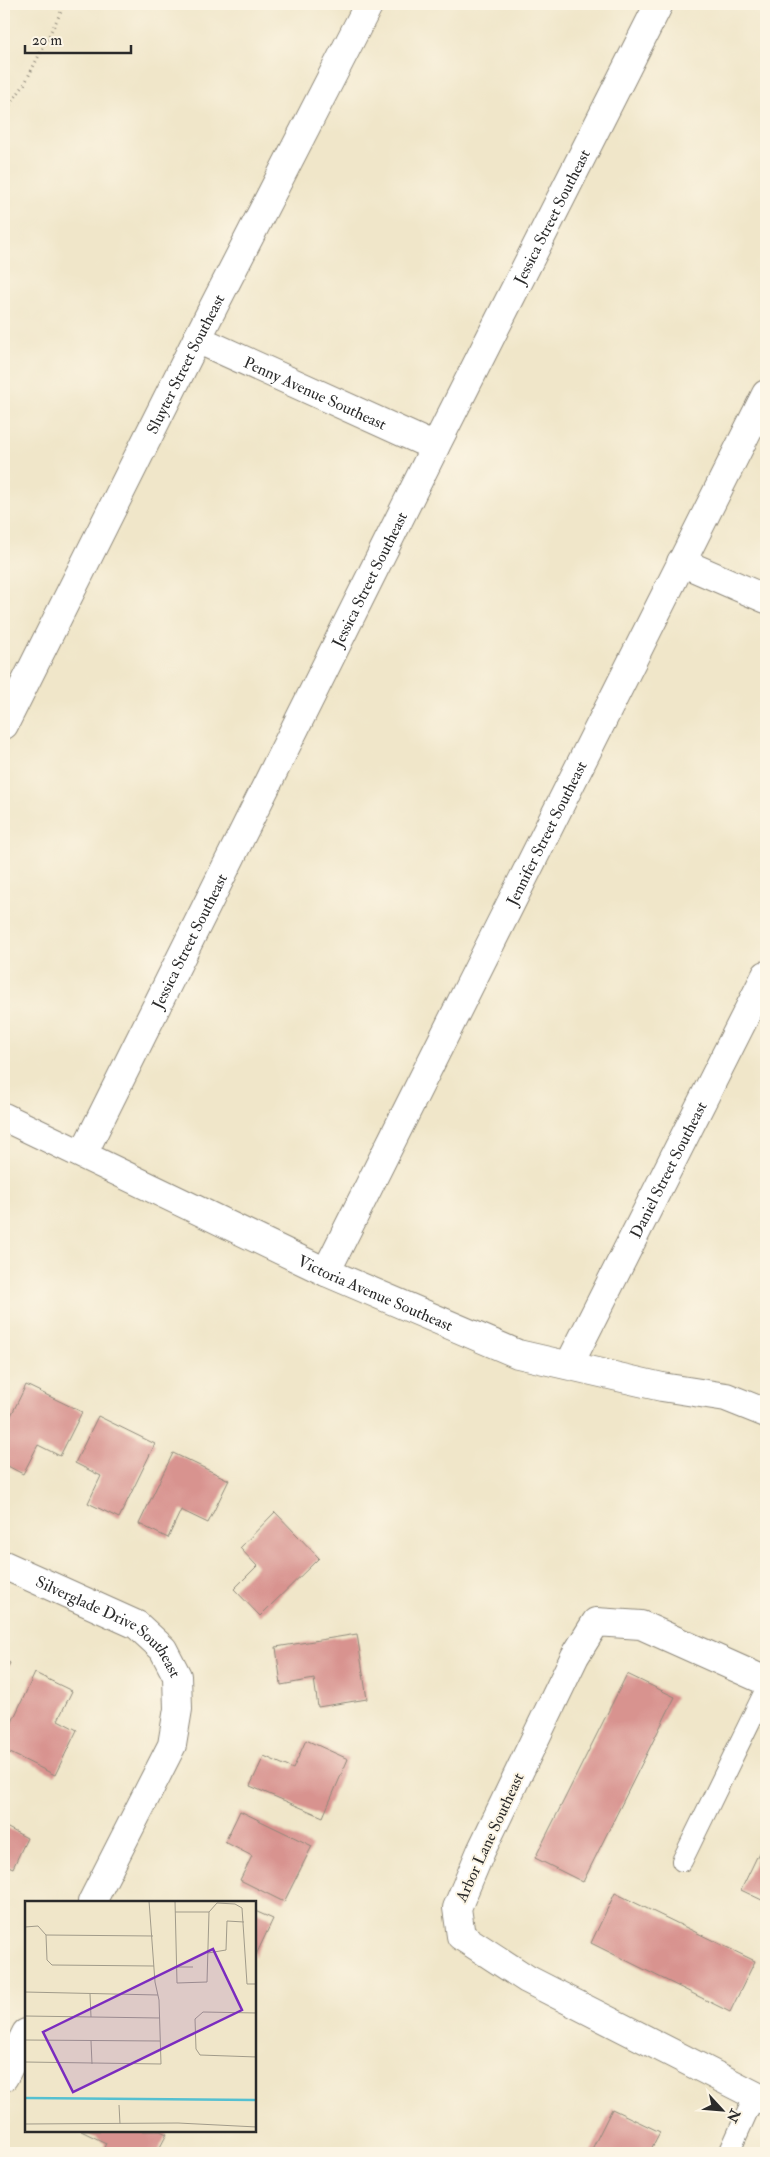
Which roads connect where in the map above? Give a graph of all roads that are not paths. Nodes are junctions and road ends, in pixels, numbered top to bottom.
1 (369, 4) edge
2 (660, 4) edge
3 (196, 339) junction
4 (766, 394) edge
5 (435, 447) junction
6 (681, 562) junction
7 (766, 599) edge
8 (4, 725) edge
9 (766, 976) edge
10 (4, 1117) edge
11 (82, 1154) junction
12 (326, 1272) junction
13 (569, 1365) junction
14 (766, 1413) edge
15 (4, 1565) edge
16 (766, 1681) edge
17 (766, 1689) edge
18 (682, 1861) dead end
19 (93, 1901) edge
20 (25, 2035) edge
21 (4, 2077) edge
22 (761, 2098) edge
23 (729, 2153) edge

1 - 3 street, Sluyter Street Southeast
2 - 5 street, Jessica Street Southeast
3 - 5 street, Penny Avenue Southeast
3 - 8 street, Sluyter Street Southeast
4 - 6 street, Jennifer Street Southeast
5 - 11 street, Jessica Street Southeast
6 - 7 street
6 - 12 street, Jennifer Street Southeast
9 - 13 street, Daniel Street Southeast
10 - 11 street, Victoria Avenue Southeast
11 - 12 street, Victoria Avenue Southeast
12 - 13 street, Victoria Avenue Southeast
13 - 14 street, Victoria Avenue Southeast
15 - 19 street, Silverglade Drive Southeast
16 - 22 street, Arbor Lane Southeast
17 - 18 lane
20 - 21 street
22 - 23 lane

